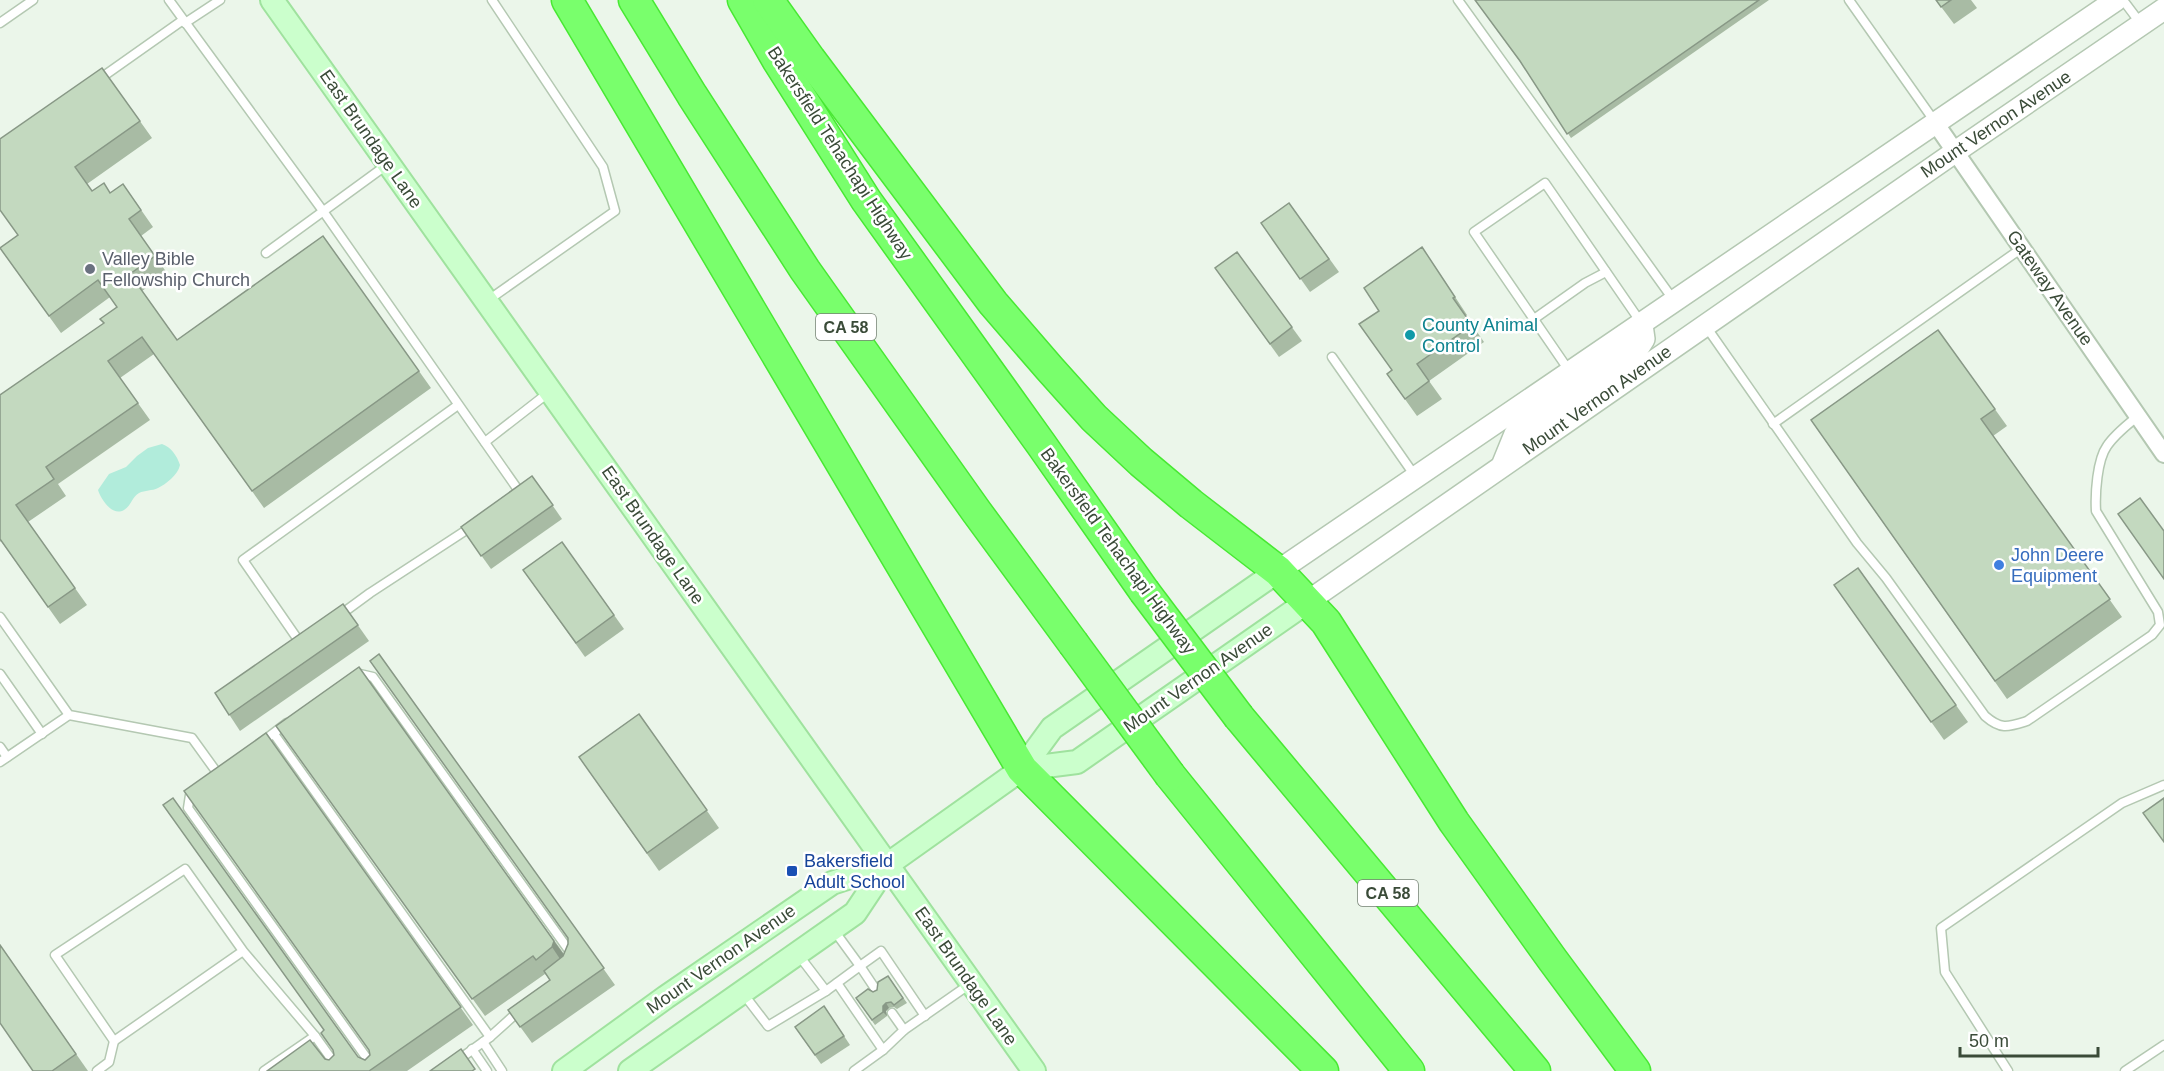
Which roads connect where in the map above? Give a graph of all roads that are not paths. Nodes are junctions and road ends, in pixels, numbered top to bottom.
1 (33, 0) edge
2 (169, 0) edge
3 (220, 0) edge
4 (272, 0) edge
5 (492, 0) edge
6 (567, 0) edge
7 (634, 0) edge
8 (743, 0) edge
9 (768, 0) edge
10 (1458, 0) edge
11 (1849, 0) edge
12 (2116, 0) edge
13 (2124, 0) edge
14 (2164, 9) edge
15 (184, 21) junction
16 (0, 23) edge
17 (2142, 25) junction
18 (87, 89) edge
19 (1935, 124) junction
20 (1955, 152) junction
21 (389, 164) junction
22 (323, 211) junction
23 (2022, 248) junction
24 (266, 253) dead end
25 (1606, 272) junction
26 (487, 302) junction
27 (1675, 302) junction
28 (1534, 319) junction
29 (1642, 325) junction
30 (1705, 325) junction
31 (1332, 357) dead end
32 (1570, 372) junction
33 (550, 391) junction
34 (458, 405) junction
35 (2138, 416) junction
36 (1773, 424) junction
37 (484, 442) junction
38 (2164, 454) edge
39 (1501, 467) junction
40 (1415, 476) junction
41 (512, 500) edge
42 (483, 519) edge
43 (1278, 571) junction
44 (1307, 602) junction
45 (0, 617) edge
46 (335, 618) edge
47 (309, 638) edge
48 (0, 674) edge
49 (351, 680) edge
50 (69, 715) junction
51 (298, 716) edge
52 (42, 734) junction
53 (274, 734) junction
54 (0, 747) edge
55 (255, 747) edge
56 (4, 760) edge
57 (227, 768) edge
58 (1022, 769) junction
59 (218, 774) junction
60 (208, 781) edge
61 (2164, 785) edge
62 (199, 788) edge
63 (888, 865) junction
64 (832, 928) junction
65 (243, 951) junction
66 (797, 953) junction
67 (572, 964) edge
68 (860, 966) junction
69 (837, 983) junction
70 (971, 983) junction
71 (876, 990) edge
72 (826, 991) junction
73 (742, 992) junction
74 (527, 1003) edge
75 (892, 1013) dead end
76 (925, 1016) junction
77 (904, 1030) junction
78 (315, 1036) junction
79 (486, 1040) junction
80 (114, 1041) junction
81 (2164, 1045) edge
82 (472, 1049) junction
83 (883, 1050) junction
84 (98, 1071) edge
85 (264, 1071) edge
86 (340, 1071) edge
87 (376, 1071) edge
88 (443, 1071) edge
89 (487, 1071) edge
90 (502, 1071) edge
91 (564, 1071) edge
92 (630, 1071) edge
93 (854, 1071) edge
94 (1034, 1071) edge
95 (1323, 1071) edge
96 (1409, 1071) edge
97 (1535, 1071) edge
98 (1635, 1071) edge
99 (2008, 1071) edge
100 (2125, 1071) edge

1 - 16 lane
2 - 15 lane
3 - 15 lane
4 - 21 main road, East Brundage Lane
5 - 26 lane
6 - 58 highway
7 - 96 highway, CA 58, bridge
8 - 97 highway, Bakersfield Tehachapi Highway / CA 58, bridge
9 - 43 highway
10 - 27 lane
11 - 19 lane
12 - 19 street, Mount Vernon Avenue
13 - 17 lane
14 - 17 street, Mount Vernon Avenue
15 - 18 lane
15 - 22 lane
17 - 20 street, Mount Vernon Avenue
19 - 20 street, Gateway Avenue
19 - 27 street, Mount Vernon Avenue
20 - 23 street, Gateway Avenue
20 - 30 street, Mount Vernon Avenue
21 - 22 lane
21 - 26 main road, East Brundage Lane
22 - 24 lane
22 - 34 lane
23 - 35 street, Gateway Avenue
23 - 36 lane
25 - 28 lane
25 - 28 lane
25 - 29 lane
26 - 33 main road, East Brundage Lane
27 - 29 street, Mount Vernon Avenue
28 - 32 lane
29 - 32 street, Mount Vernon Avenue
29 - 39 street
30 - 36 lane
30 - 39 street, Mount Vernon Avenue
31 - 40 lane
32 - 40 street, Mount Vernon Avenue
33 - 37 lane
33 - 63 main road, East Brundage Lane
34 - 37 lane
34 - 47 lane
35 - 36 lane
35 - 38 street, Gateway Avenue
37 - 41 lane
39 - 44 street, Mount Vernon Avenue
40 - 43 street, Mount Vernon Avenue
42 - 46 lane
43 - 44 highway
43 - 58 main road, Mount Vernon Avenue
44 - 58 main road, Mount Vernon Avenue
44 - 98 highway
45 - 50 lane
48 - 52 lane
49 - 67 lane
50 - 52 lane
50 - 59 lane
51 - 53 lane
52 - 56 lane
53 - 55 lane
53 - 79 lane
54 - 56 lane
57 - 59 lane
58 - 63 main road, Mount Vernon Avenue
58 - 95 highway
59 - 60 lane
61 - 99 lane
62 - 87 lane
63 - 64 main road, Mount Vernon Avenue
63 - 70 main road, East Brundage Lane
63 - 91 main road, Mount Vernon Avenue
64 - 66 main road, Mount Vernon Avenue
64 - 68 lane
65 - 78 lane
65 - 80 lane
65 - 80 lane
66 - 72 lane
66 - 73 main road, Mount Vernon Avenue
68 - 69 lane
68 - 71 lane
68 - 76 lane
69 - 72 lane
69 - 83 lane
70 - 76 lane
70 - 94 main road, East Brundage Lane
72 - 73 lane
73 - 92 main road, Mount Vernon Avenue
74 - 79 lane
75 - 77 lane
76 - 77 lane
77 - 83 lane
78 - 85 lane
78 - 86 lane
79 - 82 lane
79 - 90 lane
80 - 84 lane
81 - 100 lane
82 - 88 lane
82 - 89 lane
83 - 93 lane

